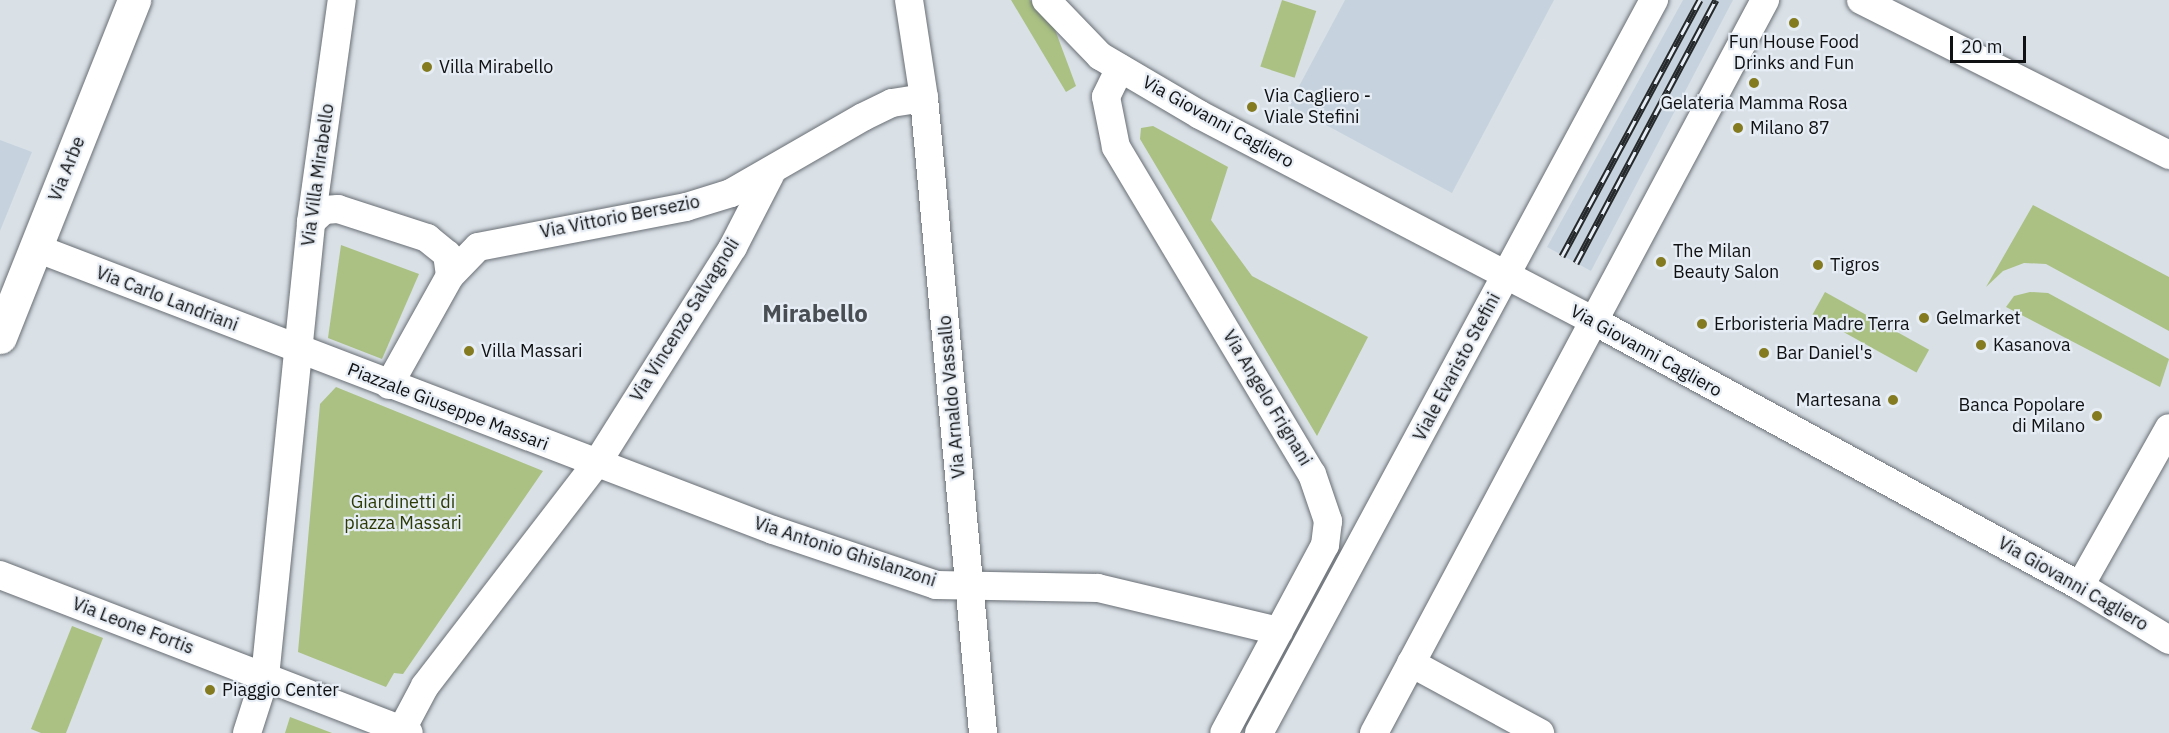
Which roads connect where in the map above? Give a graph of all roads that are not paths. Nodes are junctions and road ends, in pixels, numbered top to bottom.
1 (134, 0) edge
2 (342, 0) edge
3 (909, 0) edge
4 (927, 0) edge
5 (1046, 0) edge
6 (1070, 0) edge
7 (1654, 0) edge
8 (1765, 0) edge
9 (1861, 0) edge
10 (919, 62) junction
11 (1120, 68) junction
12 (924, 98) junction
13 (2169, 154) edge
14 (770, 175) junction
15 (311, 222) junction
16 (36, 248) junction
17 (450, 276) junction
18 (1506, 276) junction
19 (1594, 321) junction
20 (0, 337) edge
21 (298, 350) junction
22 (389, 385) junction
23 (2169, 428) edge
24 (597, 464) junction
25 (0, 575) edge
26 (970, 585) junction
27 (2080, 586) junction
28 (1279, 631) junction
29 (2169, 640) edge
30 (1411, 663) junction
31 (265, 677) junction
32 (403, 732) edge
33 (247, 733) edge
34 (983, 733) edge
35 (1224, 733) edge
36 (1259, 733) edge
37 (1374, 733) edge
38 (1540, 733) edge

1 - 16 street, Via Arbe
2 - 15 street, Via Villa Mirabello
3 - 10 street, Via Arnaldo Vassallo
4 - 10 street, Via Arnaldo Vassallo
5 - 11 street, Via Giovanni Cagliero
6 - 11 street, Via Giovanni Cagliero
7 - 18 street, Viale Evaristo Stefini
8 - 19 street
9 - 13 street
10 - 12 street, Via Arnaldo Vassallo
11 - 18 street, Via Giovanni Cagliero
11 - 28 street, Via Angelo Frignani
12 - 14 street, Via Vittorio Bersezio
12 - 26 street, Via Arnaldo Vassallo
14 - 17 street, Via Vittorio Bersezio
14 - 24 street, Via Vincenzo Salvagnoli
15 - 17 street
15 - 21 street, Via Villa Mirabello
16 - 20 street, Via Arbe
16 - 21 street, Via Carlo Landriani
17 - 22 street, Via Vittorio Bersezio
18 - 19 street, Via Giovanni Cagliero
18 - 36 street, Viale Evaristo Stefini
19 - 27 street, Via Giovanni Cagliero
19 - 30 street
21 - 22 street, Piazzale Giuseppe Massari
21 - 31 street
22 - 24 street, Piazzale Giuseppe Massari
23 - 27 street
24 - 26 street, Via Antonio Ghislanzoni
24 - 32 street
25 - 31 street, Via Leone Fortis
26 - 28 street, Via Antonio Ghislanzoni
26 - 34 street, Via Arnaldo Vassallo
27 - 29 street, Via Giovanni Cagliero
28 - 35 street, Via Angelo Frignani
30 - 37 street
30 - 38 street
31 - 32 street
31 - 33 street

